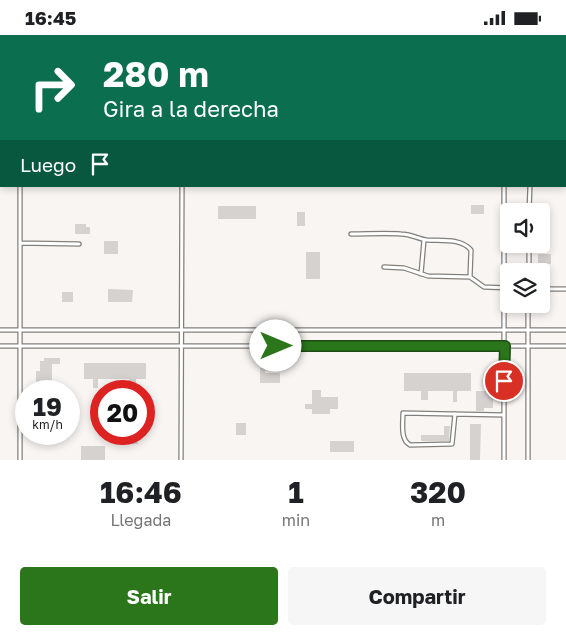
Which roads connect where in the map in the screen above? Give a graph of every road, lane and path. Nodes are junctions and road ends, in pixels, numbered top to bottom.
1 (20, 187) edge
2 (182, 187) edge
3 (504, 187) edge
4 (530, 187) edge
5 (529, 203) edge
6 (351, 234) dead end
7 (424, 240) junction
8 (20, 243) junction
9 (79, 244) dead end
10 (506, 263) edge
11 (384, 267) dead end
12 (421, 274) junction
13 (470, 277) junction
14 (500, 288) edge
15 (550, 289) edge
16 (566, 289) edge
17 (506, 313) edge
18 (528, 313) edge
19 (505, 330) junction
20 (528, 330) junction
21 (566, 330) edge
22 (0, 331) edge
23 (19, 331) junction
24 (181, 331) junction
25 (0, 346) edge
26 (19, 346) junction
27 (181, 346) junction
28 (505, 346) junction
29 (528, 346) junction
30 (566, 346) edge
31 (455, 414) junction
32 (504, 415) junction
33 (20, 460) edge
34 (181, 460) edge
35 (504, 460) edge
36 (528, 460) edge

1 - 8 lane
2 - 24 lane
3 - 10 lane
4 - 5 lane
6 - 7 lane
7 - 12 lane
7 - 13 lane
8 - 9 lane
8 - 23 lane
11 - 12 lane
12 - 13 lane
13 - 14 lane
15 - 16 lane
17 - 19 lane
18 - 20 lane
19 - 20 lane
19 - 24 lane
19 - 28 lane
20 - 21 lane
20 - 29 lane
22 - 23 lane
23 - 24 lane
23 - 26 lane
24 - 27 lane
25 - 26 lane
26 - 27 lane
26 - 33 lane
27 - 28 lane
27 - 34 lane
28 - 29 lane
28 - 32 lane
29 - 30 lane
29 - 36 lane
31 - 31 lane
31 - 32 lane
32 - 35 lane

